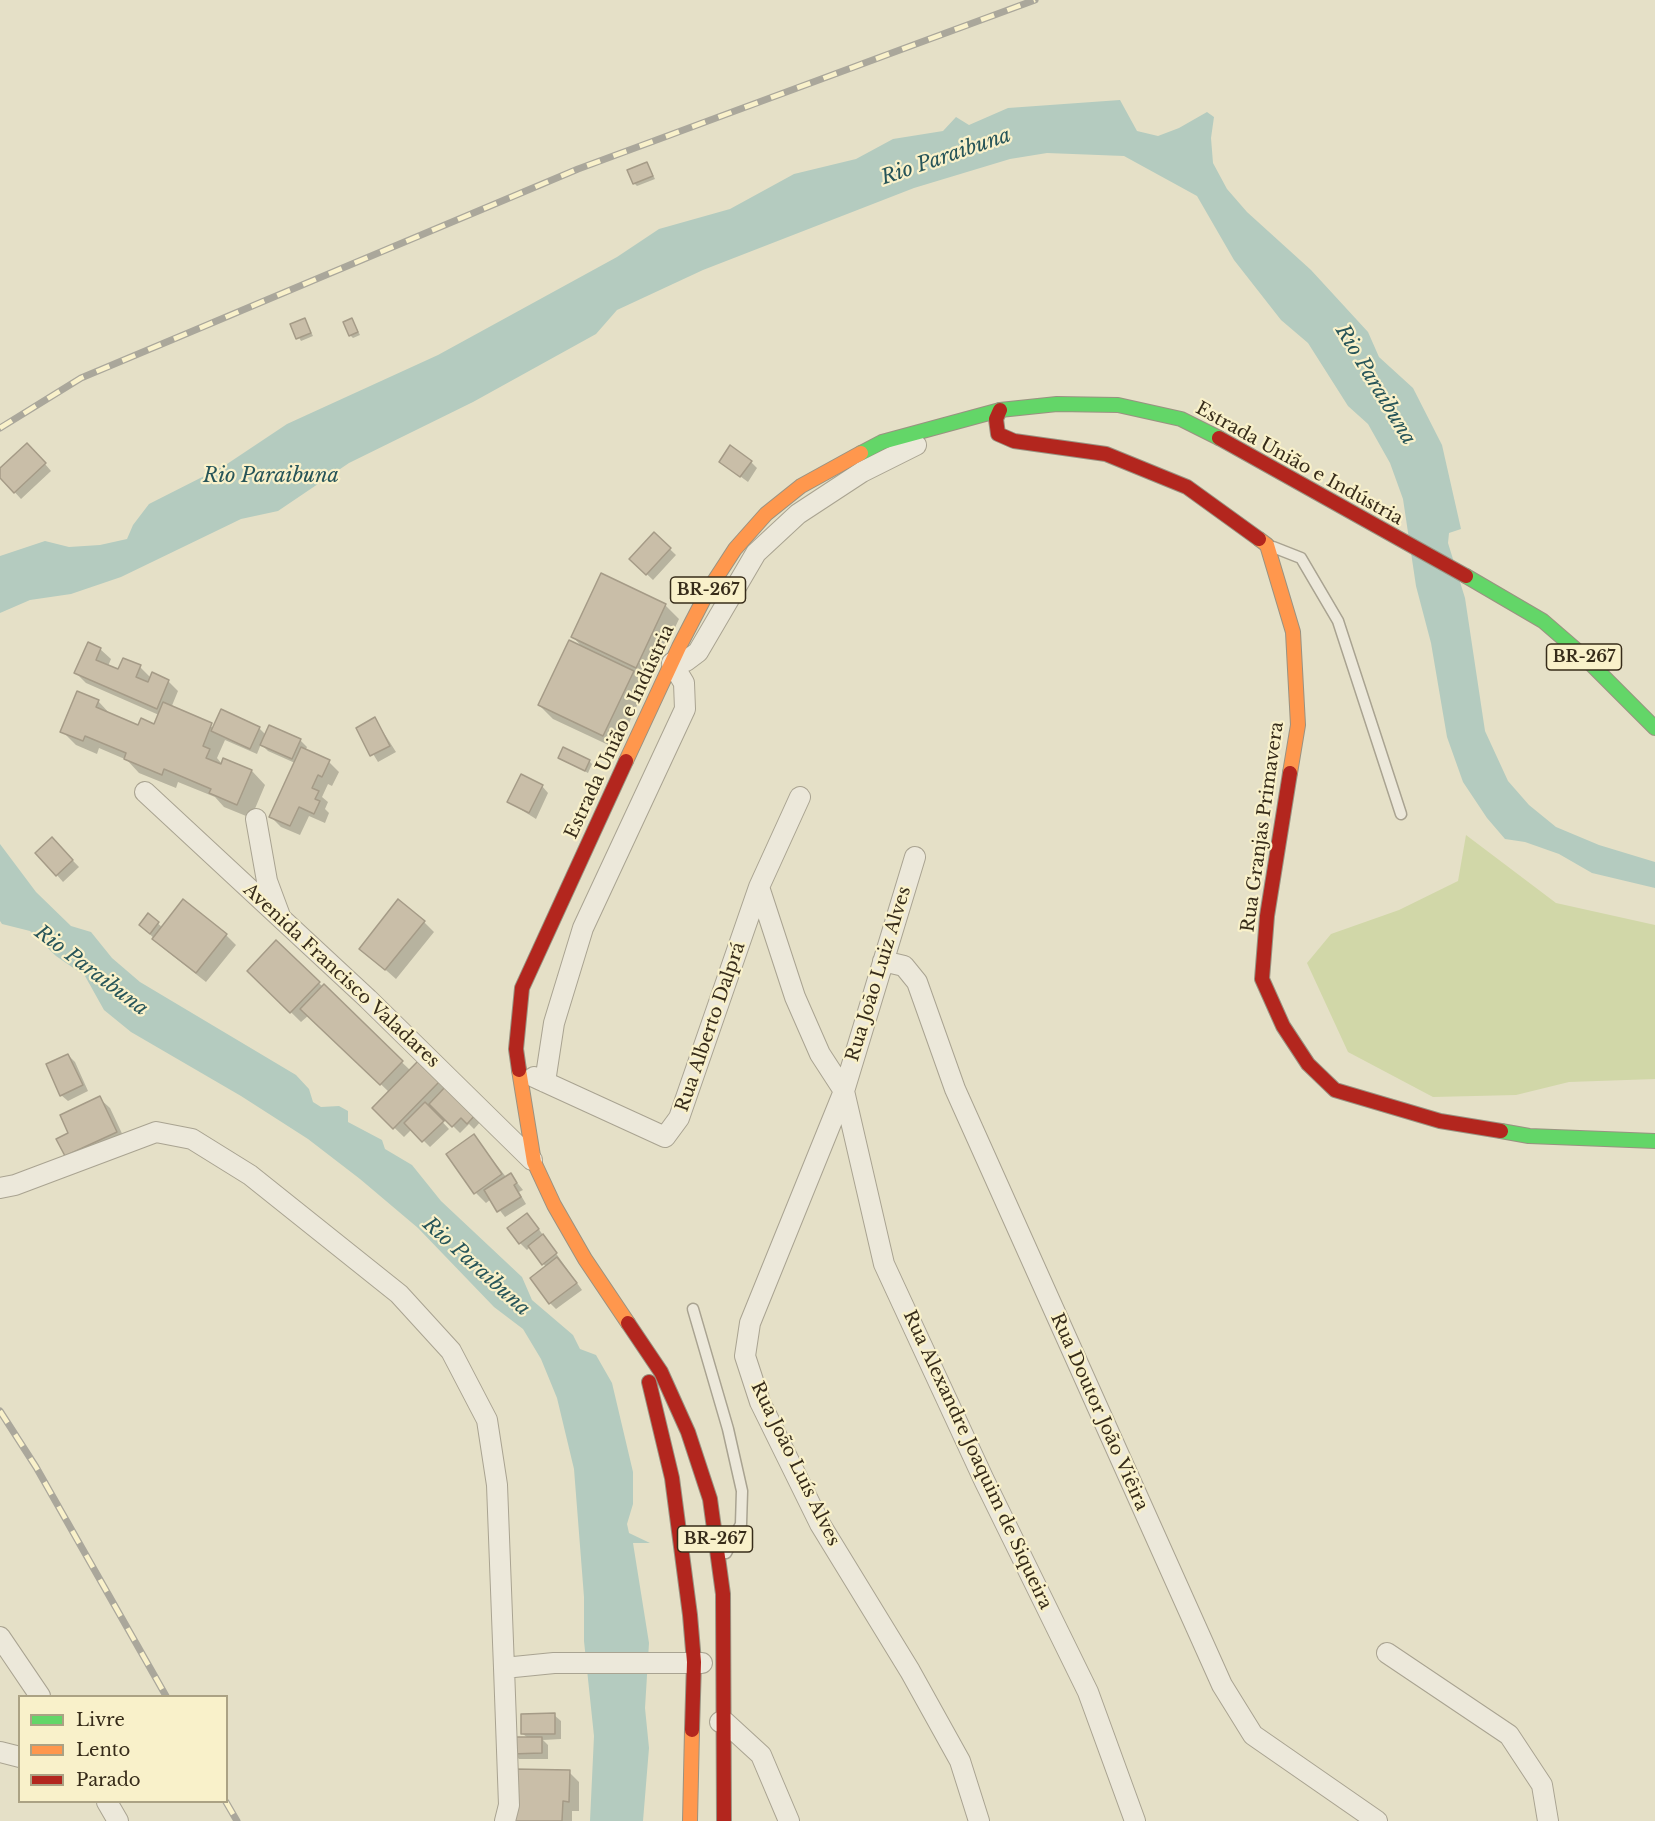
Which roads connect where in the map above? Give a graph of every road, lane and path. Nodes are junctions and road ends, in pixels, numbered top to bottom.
1 (1000, 410) junction
2 (980, 414) junction
3 (1267, 545) junction
4 (717, 576) junction
5 (736, 587) junction
6 (672, 663) junction
7 (1655, 728) edge
8 (145, 792) dead end
9 (800, 797) dead end
10 (1401, 814) dead end
11 (256, 819) dead end
12 (915, 857) dead end
13 (759, 887) junction
14 (281, 919) junction
15 (883, 961) junction
16 (518, 1069) junction
17 (545, 1082) junction
18 (844, 1091) junction
19 (1655, 1141) edge
20 (534, 1162) junction
21 (0, 1188) edge
22 (602, 1283) junction
23 (693, 1309) dead end
24 (719, 1566) junction
25 (0, 1637) edge
26 (1387, 1653) dead end
27 (694, 1662) junction
28 (724, 1664) junction
29 (504, 1668) junction
30 (38, 1695) edge
31 (691, 1722) junction
32 (725, 1722) junction
33 (0, 1752) edge
34 (18, 1756) edge
35 (108, 1803) edge
36 (118, 1821) edge
37 (505, 1821) edge
38 (690, 1821) edge
39 (724, 1821) edge
40 (789, 1821) edge
41 (979, 1821) edge
42 (1135, 1821) edge
43 (1377, 1821) edge
44 (1548, 1821) edge

1 - 2 main road, Estrada União e Indústria / BR-267
1 - 3 main road
1 - 7 main road, Estrada União e Indústria / BR-267
2 - 4 main road, Estrada União e Indústria / BR-267
2 - 5 street
3 - 10 lane
3 - 19 main road, Rua Granjas Primavera
4 - 5 street
4 - 6 main road, Estrada União e Indústria / BR-267
5 - 6 street
6 - 16 main road, Estrada União e Indústria / BR-267
6 - 17 street
8 - 14 street, Avenida Francisco Valadares
9 - 13 street, Rua Alberto Dalprá
11 - 14 street
12 - 15 street, Rua Joāo Luiz Alves
13 - 17 street, Rua Alberto Dalprá
13 - 18 street
14 - 20 street, Avenida Francisco Valadares
15 - 18 street, Rua Joāo Luiz Alves
15 - 43 street, Rua Doutor João Viêira
16 - 17 street, Rua Alberto Dalprá
16 - 20 main road, Estrada União e Indústria / BR-267
18 - 41 street, Rua João Luís Alves
18 - 42 street, Rua Alexandre Joaquim de Siqueira
20 - 22 main road, Estrada União e Indústria / BR-267
21 - 29 street
22 - 24 main road, BR-267
22 - 27 main road, BR-267
23 - 24 lane
24 - 28 main road, BR-267
25 - 30 street
26 - 44 street
27 - 28 street
27 - 29 street
27 - 31 main road, BR-267
28 - 32 main road, BR-267
29 - 37 street
31 - 32 street
31 - 38 main road, BR-267
32 - 39 main road, BR-267
32 - 40 street
33 - 34 street
35 - 36 street

